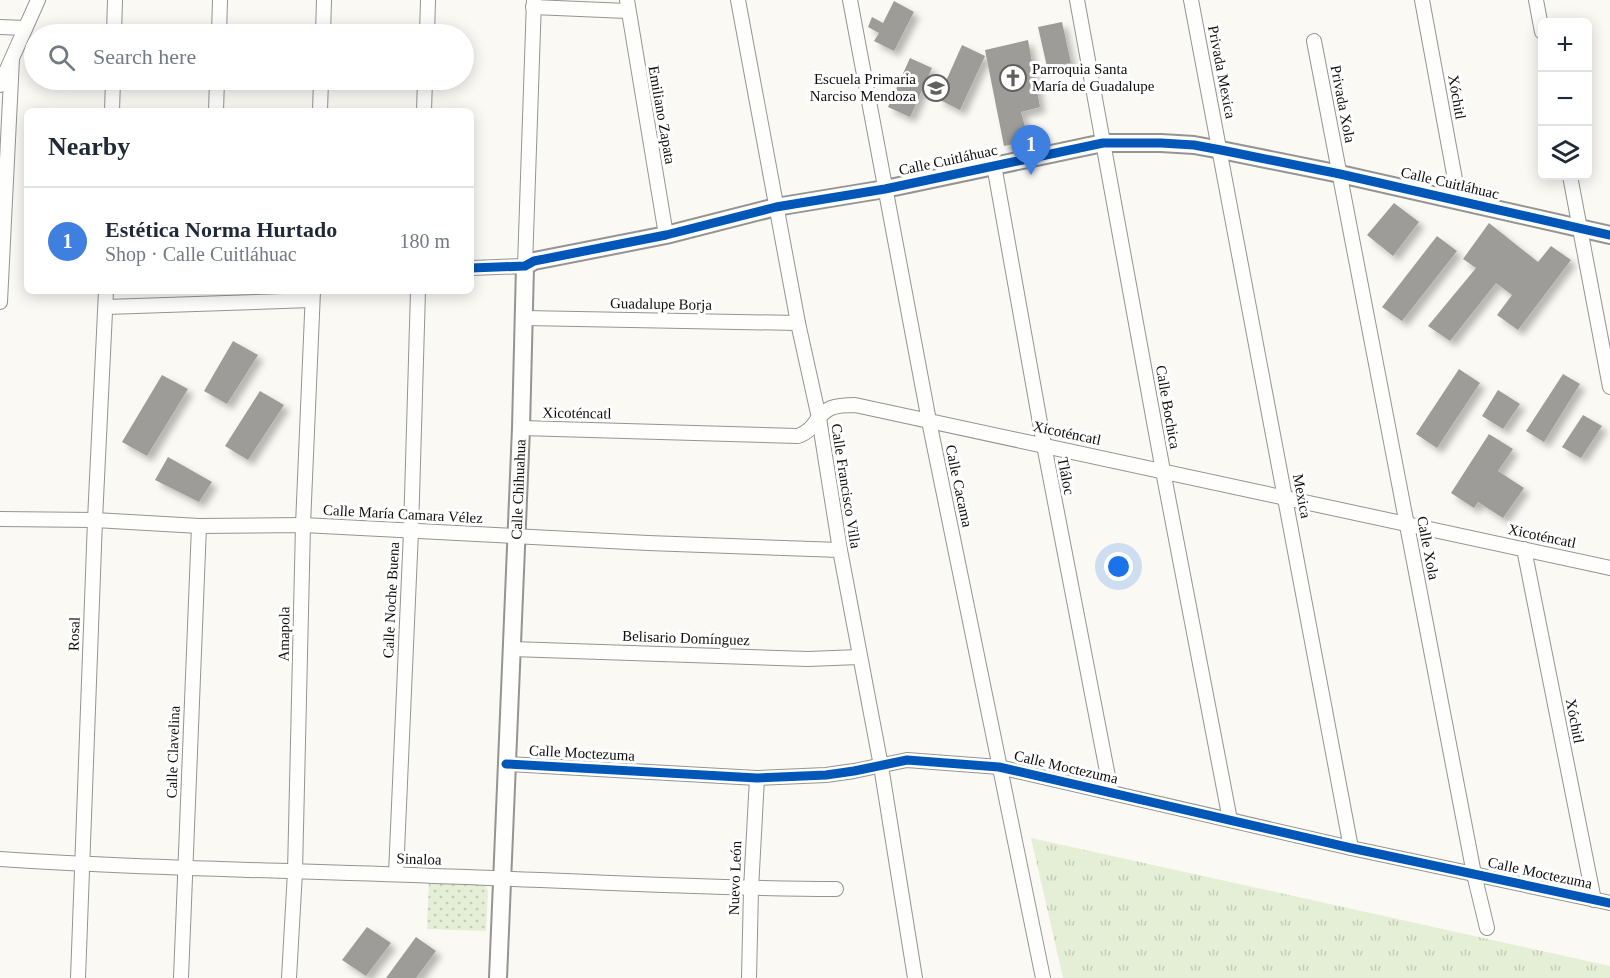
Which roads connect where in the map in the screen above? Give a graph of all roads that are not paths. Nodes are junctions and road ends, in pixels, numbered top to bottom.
1 (38, 0) edge
2 (115, 0) edge
3 (220, 0) edge
4 (324, 0) edge
5 (428, 0) edge
6 (738, 0) edge
7 (849, 0) edge
8 (1077, 0) edge
9 (1191, 0) edge
10 (1422, 0) edge
11 (1536, 0) edge
12 (533, 3) edge
13 (627, 6) edge
14 (1539, 18) edge
15 (27, 24) edge
16 (114, 24) edge
17 (219, 24) edge
18 (323, 24) edge
19 (427, 24) edge
20 (0, 27) edge
21 (24, 28) edge
22 (24, 30) edge
23 (1314, 41) dead end
24 (12, 59) junction
25 (0, 85) edge
26 (113, 90) edge
27 (217, 90) edge
28 (321, 90) edge
29 (425, 90) edge
30 (112, 108) edge
31 (216, 108) edge
32 (320, 108) edge
33 (424, 108) edge
34 (1103, 143) junction
35 (1221, 150) junction
36 (994, 165) junction
37 (1340, 174) junction
38 (1571, 180) edge
39 (885, 189) junction
40 (1459, 201) junction
41 (776, 207) junction
42 (1580, 228) junction
43 (666, 235) junction
44 (1610, 235) edge
45 (525, 266) junction
46 (474, 268) edge
47 (106, 294) edge
48 (418, 294) edge
49 (313, 295) edge
50 (0, 302) edge
51 (106, 307) junction
52 (524, 318) junction
53 (798, 323) junction
54 (1610, 387) edge
55 (819, 418) junction
56 (929, 421) junction
57 (521, 428) junction
58 (1044, 445) junction
59 (1163, 471) junction
60 (1285, 497) junction
61 (0, 519) edge
62 (94, 520) junction
63 (1407, 524) junction
64 (303, 525) junction
65 (199, 526) junction
66 (411, 531) junction
67 (515, 535) junction
68 (1524, 549) junction
69 (840, 550) junction
70 (1610, 568) edge
71 (512, 648) junction
72 (860, 657) junction
73 (507, 764) junction
74 (881, 766) junction
75 (999, 767) junction
76 (757, 778) junction
77 (1111, 792) junction
78 (1230, 820) junction
79 (1351, 848) junction
80 (0, 859) edge
81 (82, 865) junction
82 (185, 868) junction
83 (295, 872) junction
84 (396, 874) junction
85 (1474, 874) junction
86 (502, 878) junction
87 (751, 889) junction
88 (836, 890) dead end
89 (1594, 900) junction
90 (1610, 903) edge
91 (1487, 928) dead end
92 (78, 978) edge
93 (181, 978) edge
94 (289, 978) edge
95 (498, 978) edge
96 (749, 978) edge
97 (915, 978) edge
98 (1043, 978) edge

1 - 15 street
2 - 16 street
3 - 17 street
4 - 18 street
5 - 19 street
6 - 41 street, Calle Francisco Villa
7 - 39 street, Calle Cacama
8 - 34 street, Calle Bochica
9 - 35 street, Privada Mexica
10 - 40 street, Xóchitl
11 - 14 street
12 - 13 street
12 - 45 street, Calle Chihuahua
13 - 43 street, Emiliano Zapata
20 - 21 street
22 - 24 street
23 - 37 street, Privada Xola
24 - 25 street
24 - 50 street
26 - 30 street
27 - 31 street
28 - 32 street
29 - 33 street
34 - 35 street, Calle Cuitláhuac
34 - 36 street, Calle Cuitláhuac
34 - 59 street, Calle Bochica
35 - 37 street, Calle Cuitláhuac
35 - 60 street, Mexica
36 - 39 street, Calle Cuitláhuac
36 - 58 street, Tláloc
37 - 40 street, Calle Cuitláhuac
37 - 63 street, Calle Xola
38 - 42 street
39 - 41 street, Calle Cuitláhuac
39 - 56 street, Calle Cacama
40 - 42 street, Calle Cuitláhuac
41 - 43 street, Calle Cuitláhuac
41 - 53 street, Calle Francisco Villa
42 - 44 street, Calle Cuitláhuac
42 - 54 street
43 - 45 street, Calle Cuitláhuac
45 - 46 street, Calle Cuitláhuac
45 - 52 street, Calle Chihuahua
47 - 51 street, Rosal
48 - 66 street, Calle Noche Buena
49 - 51 street
49 - 64 street, Amapola
51 - 62 street, Rosal
52 - 53 street, Guadalupe Borja
52 - 57 street, Calle Chihuahua
53 - 55 street, Calle Francisco Villa
55 - 56 street, Xicoténcatl
55 - 57 street, Xicoténcatl
55 - 69 street, Calle Francisco Villa
56 - 58 street, Xicoténcatl
56 - 75 street, Calle Cacama
57 - 67 street, Calle Chihuahua
58 - 59 street, Xicoténcatl
58 - 77 street, Tláloc
59 - 60 street, Xicoténcatl
59 - 78 street, Calle Bochica
60 - 63 street, Xicoténcatl
60 - 79 street, Mexica
61 - 62 street, Calle María Camara Vélez
62 - 65 street, Calle María Camara Vélez
62 - 81 street, Rosal
63 - 68 street, Xicoténcatl
63 - 85 street, Calle Xola
64 - 65 street, Calle María Camara Vélez
64 - 66 street, Calle María Camara Vélez
64 - 83 street, Amapola
65 - 82 street, Calle Clavelina
66 - 67 street, Calle María Camara Vélez
66 - 84 street, Calle Noche Buena
67 - 69 street, Calle María Camara Vélez
67 - 71 street, Calle Chihuahua
68 - 70 street, Xicoténcatl
68 - 89 street, Xóchitl
69 - 72 street, Calle Francisco Villa
71 - 72 street, Belisario Domínguez
71 - 73 street, Calle Chihuahua
72 - 74 street, Calle Francisco Villa
73 - 76 street, Calle Moctezuma
73 - 86 street, Calle Chihuahua
74 - 75 street, Calle Moctezuma
74 - 76 street, Calle Moctezuma
74 - 97 street, Calle Francisco Villa
75 - 77 street, Calle Moctezuma
75 - 98 street, Calle Cacama
76 - 87 street, Nuevo León
77 - 78 street, Calle Moctezuma
78 - 79 street, Calle Moctezuma
79 - 85 street, Calle Moctezuma
80 - 81 street, Sinaloa
81 - 82 street, Sinaloa
81 - 92 street, Rosal
82 - 83 street, Sinaloa
82 - 93 street, Calle Clavelina
83 - 84 street, Sinaloa
83 - 94 street, Amapola
84 - 86 street, Sinaloa
85 - 89 street, Calle Moctezuma
85 - 91 street, Calle Xola
86 - 87 street, Sinaloa
86 - 95 street, Calle Chihuahua
87 - 88 street, Sinaloa
87 - 96 street, Nuevo León
89 - 90 street, Calle Moctezuma

